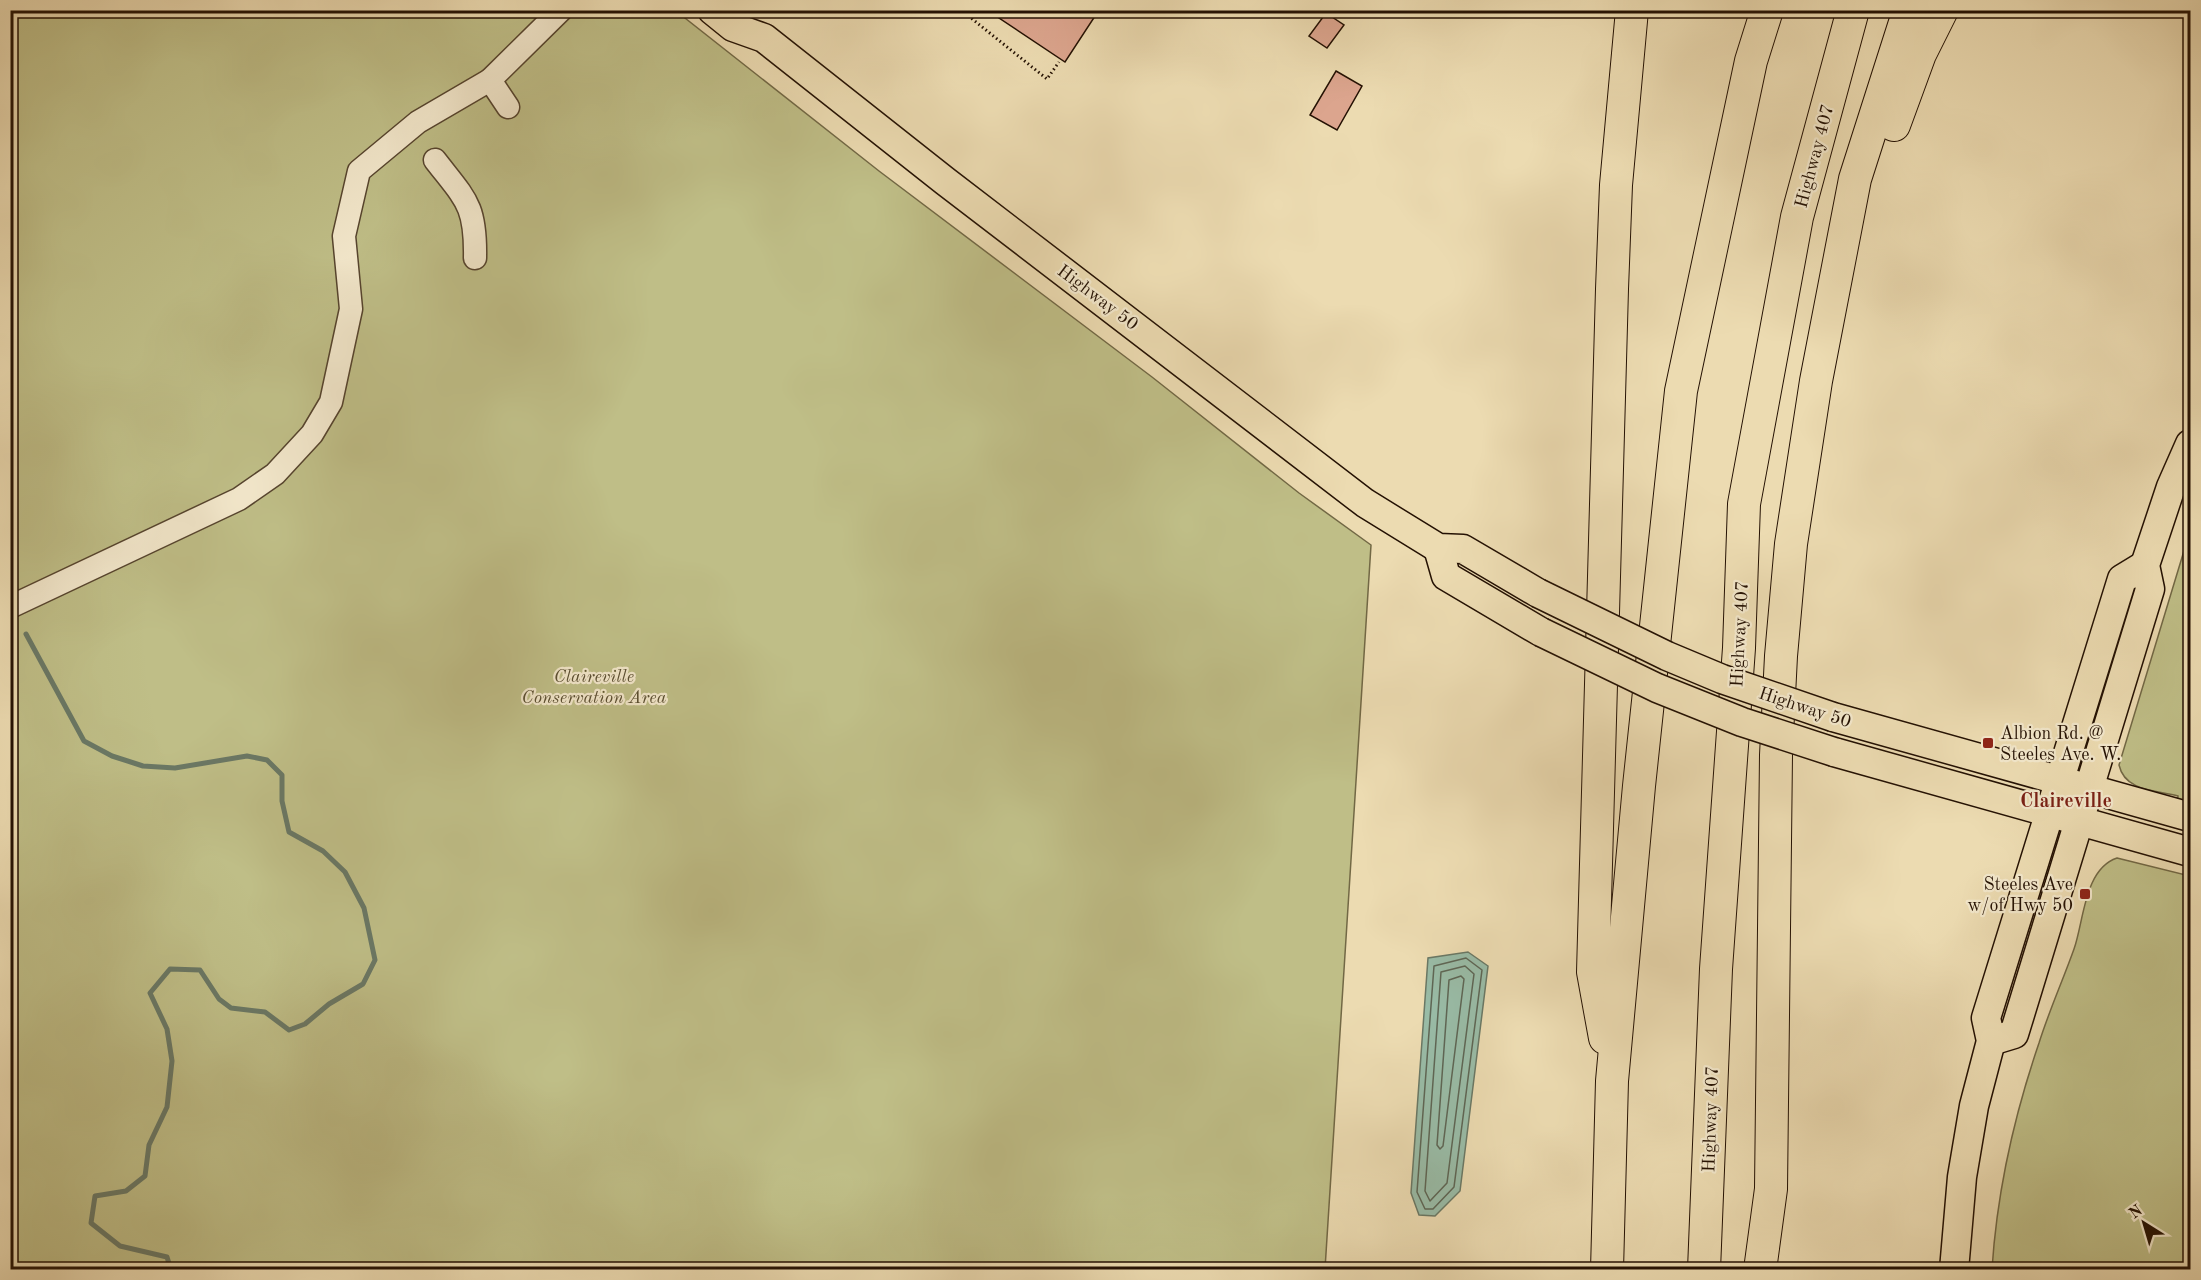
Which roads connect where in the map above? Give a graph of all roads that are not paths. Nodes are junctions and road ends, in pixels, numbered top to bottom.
1 (561, 10) edge
2 (712, 10) edge
3 (756, 10) edge
4 (1632, 10) edge
5 (1767, 10) edge
6 (1853, 10) edge
7 (1909, 10) edge
8 (1942, 10) edge
9 (764, 38) junction
10 (490, 80) junction
11 (508, 107) dead end
12 (435, 160) dead end
13 (1847, 229) junction
14 (476, 258) dead end
15 (2190, 444) edge
16 (1438, 548) junction
17 (2145, 565) junction
18 (10, 607) edge
19 (2059, 782) junction
20 (2088, 789) junction
21 (2049, 813) junction
22 (2190, 817) edge
23 (2079, 821) junction
24 (2190, 852) edge
25 (1991, 1041) junction
26 (1612, 1081) junction
27 (1607, 1269) edge
28 (1704, 1269) edge
29 (1760, 1269) edge
30 (1954, 1269) edge

1 - 10 lane
2 - 9 main road, Highway 50
3 - 9 main road
4 - 26 highway
5 - 26 highway
6 - 28 highway, Highway 407
7 - 13 highway
8 - 13 highway
9 - 16 main road, Highway 50
10 - 11 lane
10 - 18 lane
12 - 14 lane
13 - 29 highway
15 - 17 main road
16 - 19 main road, Highway 50, bridge
16 - 21 main road, Highway 50, bridge
17 - 19 main road
17 - 20 main road
19 - 20 main road, Highway 50
19 - 21 main road
20 - 22 main road, Highway 50
20 - 23 main road
21 - 23 main road, Highway 50
21 - 25 main road
23 - 24 main road, Highway 50
23 - 25 main road
25 - 30 main road
26 - 27 highway

